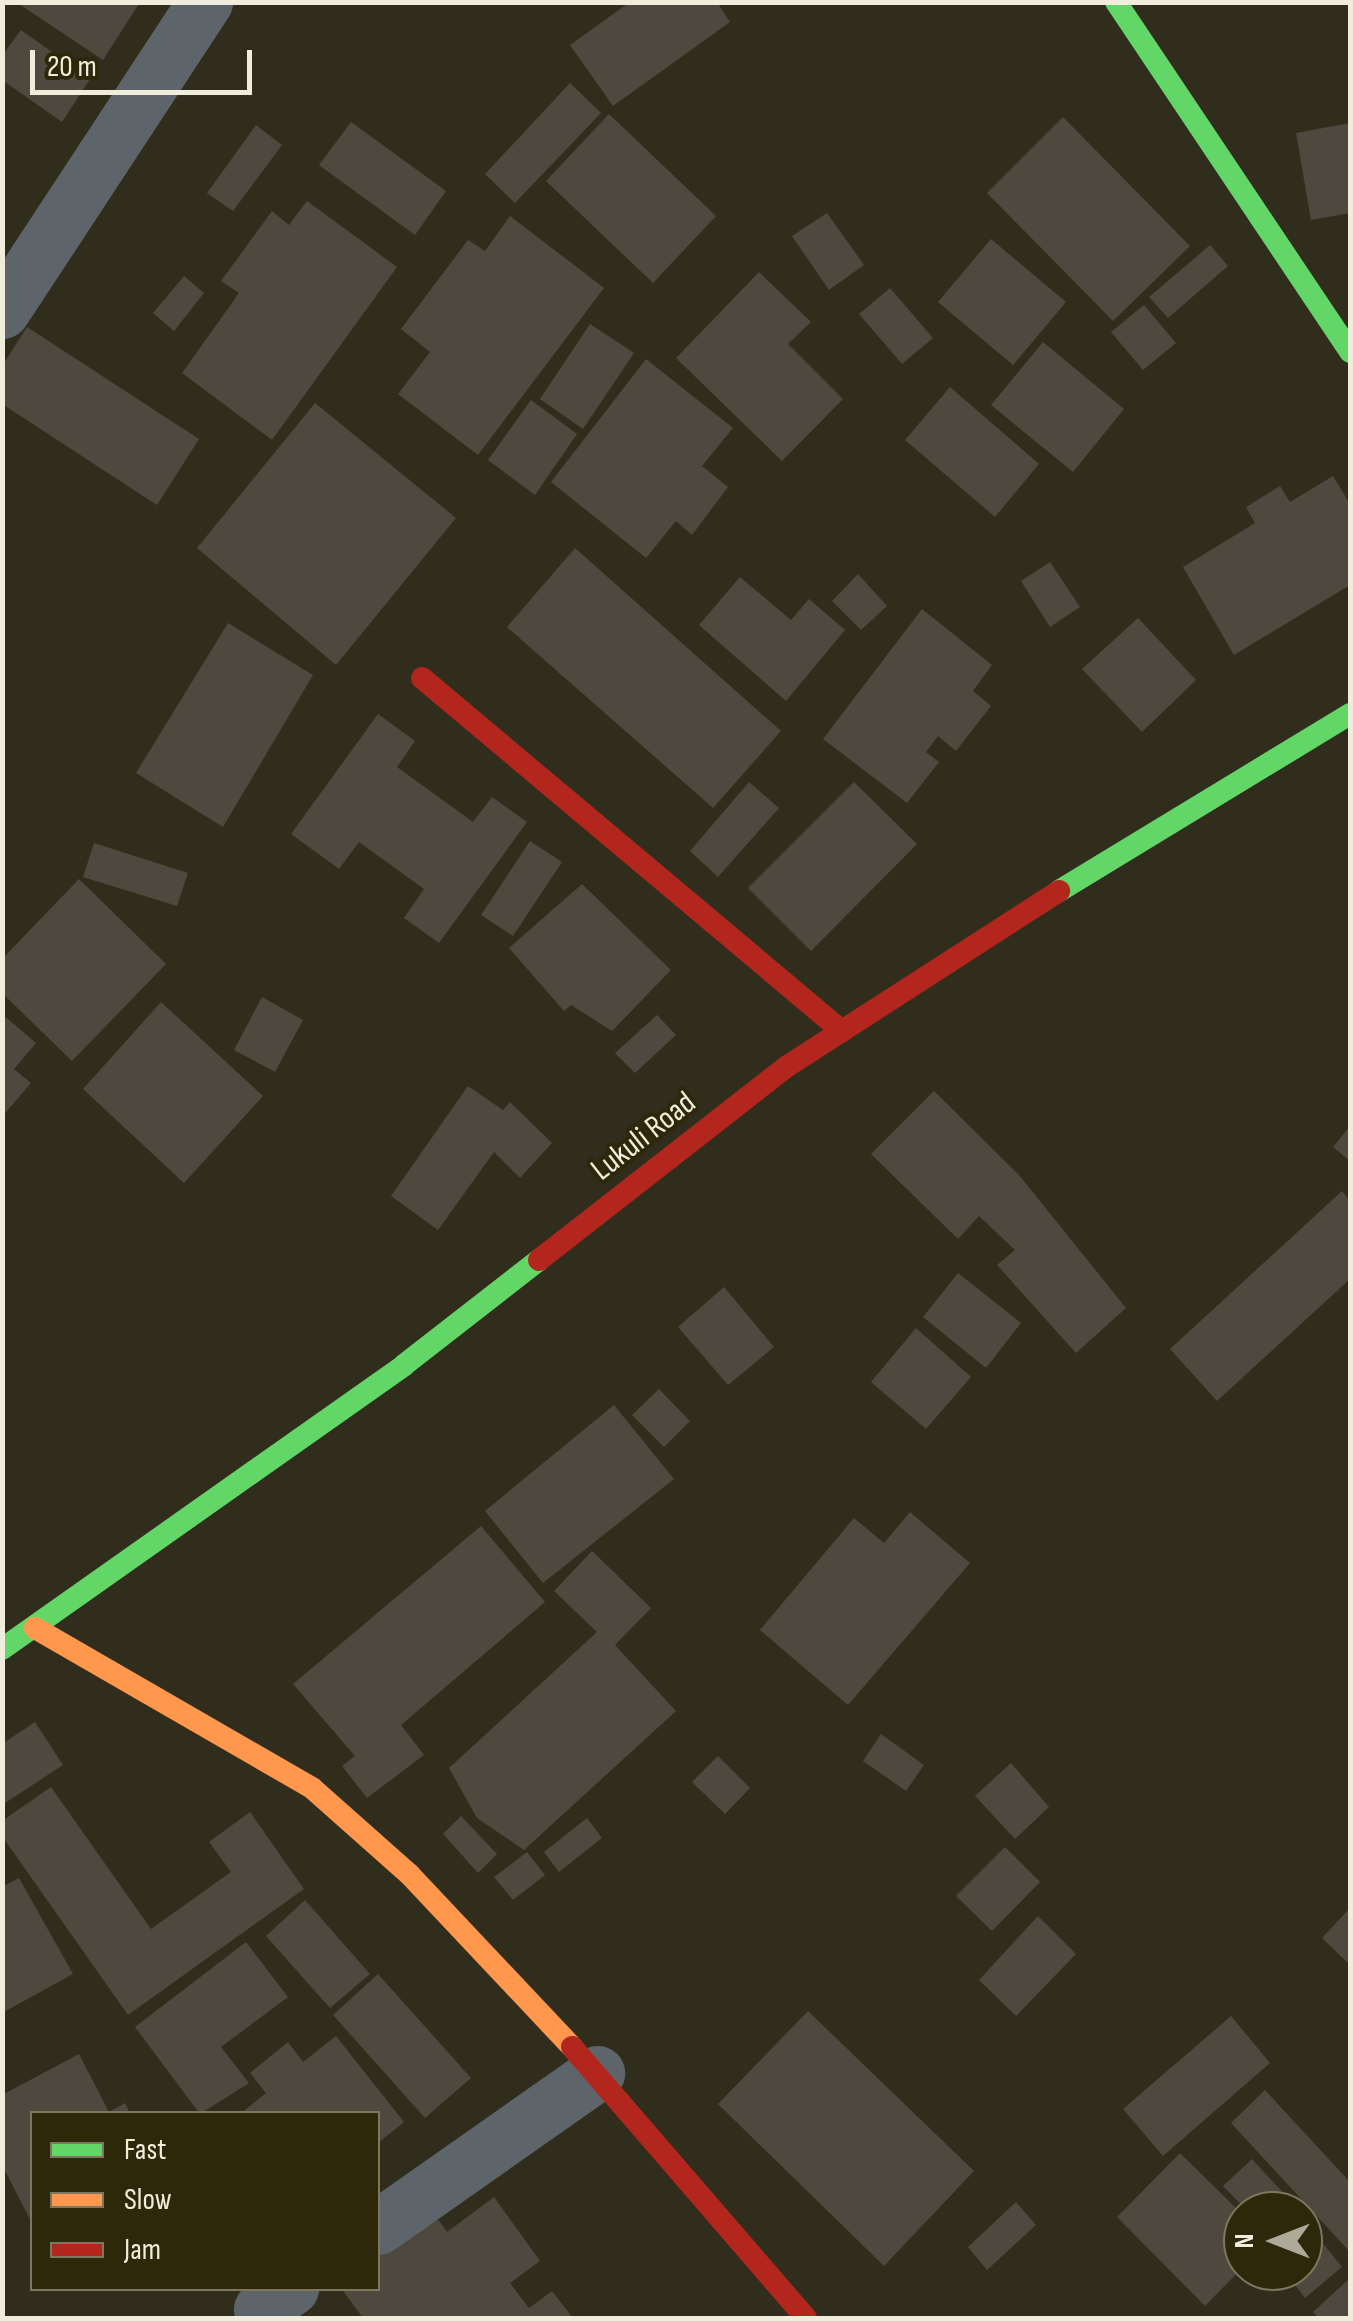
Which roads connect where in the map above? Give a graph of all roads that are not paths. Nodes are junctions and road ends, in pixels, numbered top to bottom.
1 (205, 2) edge
2 (1116, 2) edge
3 (2, 311) edge
4 (1350, 352) edge
5 (422, 678) dead end
6 (1350, 714) edge
7 (842, 1031) junction
8 (35, 1628) junction
9 (2, 1649) edge
10 (597, 2073) junction
11 (380, 2227) edge
12 (806, 2318) edge

1 - 3 street
2 - 4 street
5 - 7 street
6 - 7 street, Lukuli Road
7 - 8 street, Lukuli Road
8 - 9 street, Lukuli Road
8 - 10 street
10 - 11 street
10 - 12 street

